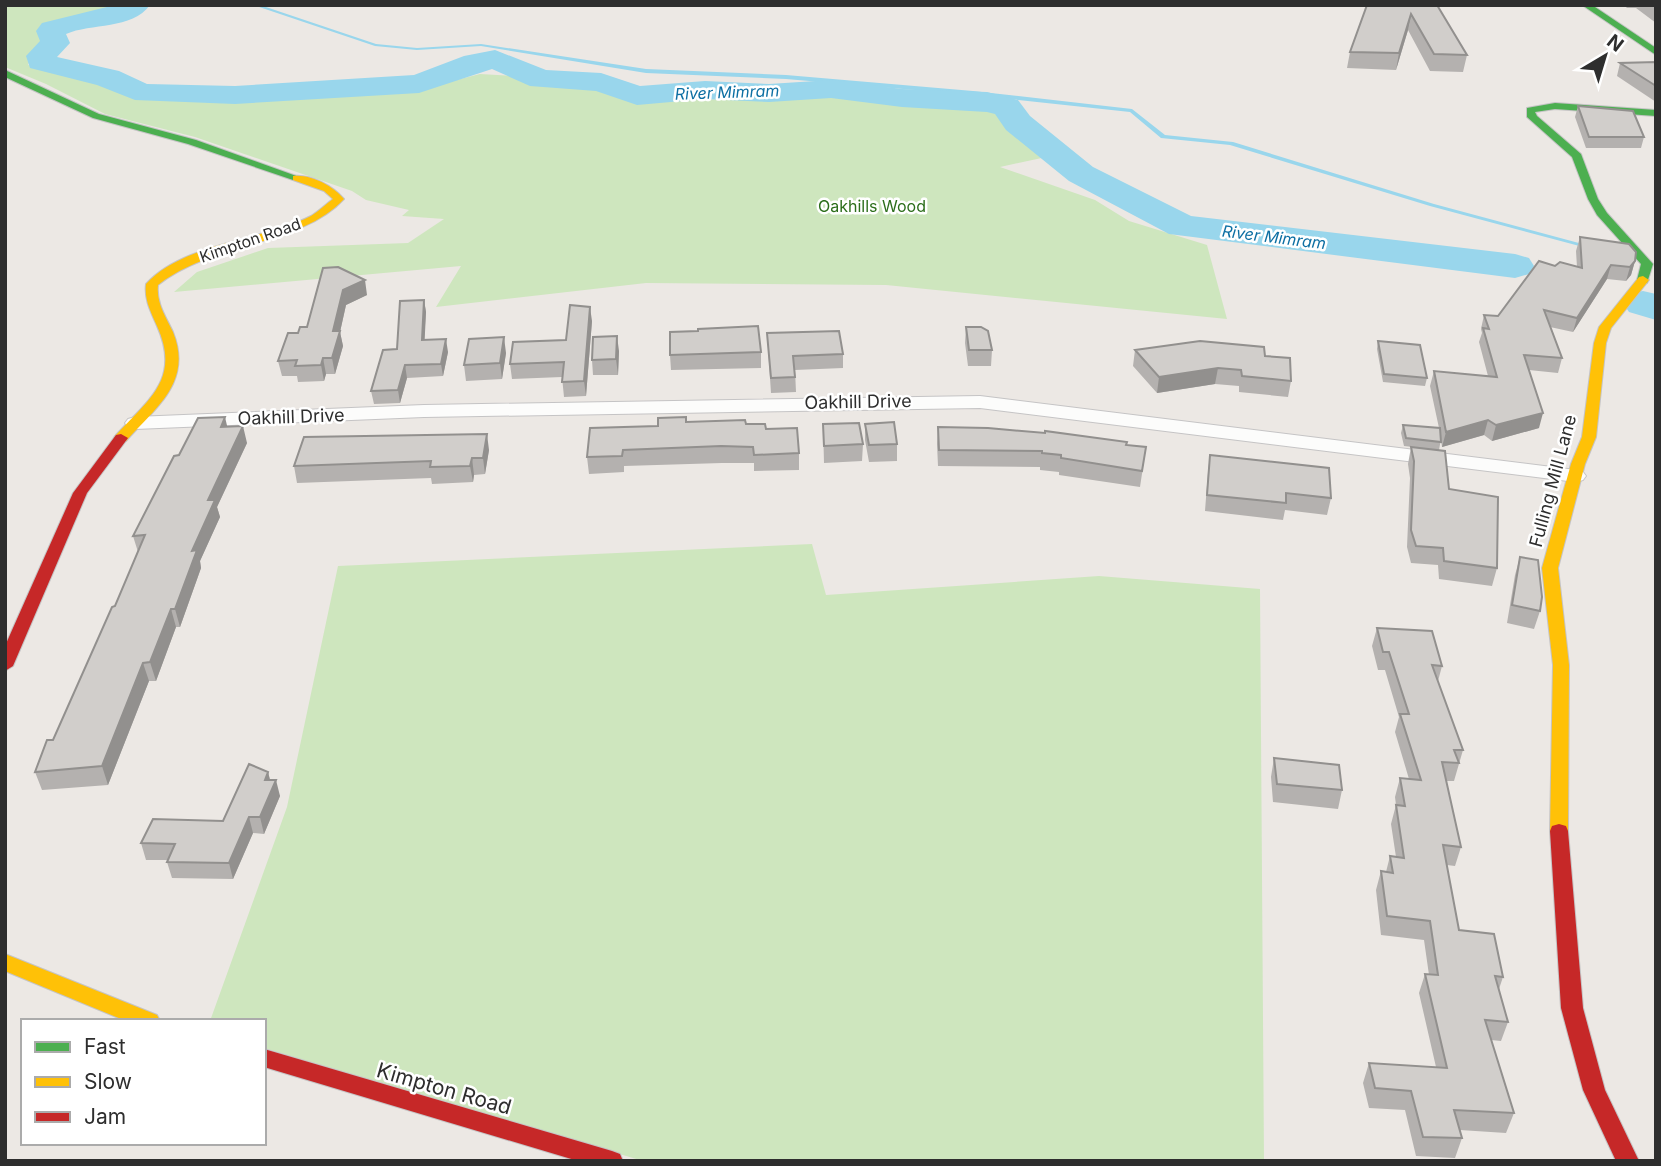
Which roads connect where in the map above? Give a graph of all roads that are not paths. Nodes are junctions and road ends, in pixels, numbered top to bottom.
1 (1586, 5) edge
2 (1656, 52) edge
3 (5, 73) edge
4 (1656, 113) edge
5 (135, 423) junction
6 (1576, 476) junction
7 (5, 666) edge
8 (5, 962) edge
9 (144, 1019) edge
10 (266, 1059) edge
11 (612, 1161) edge
12 (1628, 1161) edge

1 - 2 street
3 - 5 street, Kimpton Road
4 - 6 street, Fulling Mill Lane
5 - 6 street, Oakhill Drive
5 - 7 street, Kimpton Road
6 - 12 street, Fulling Mill Lane
8 - 9 street
10 - 11 street, Kimpton Road

